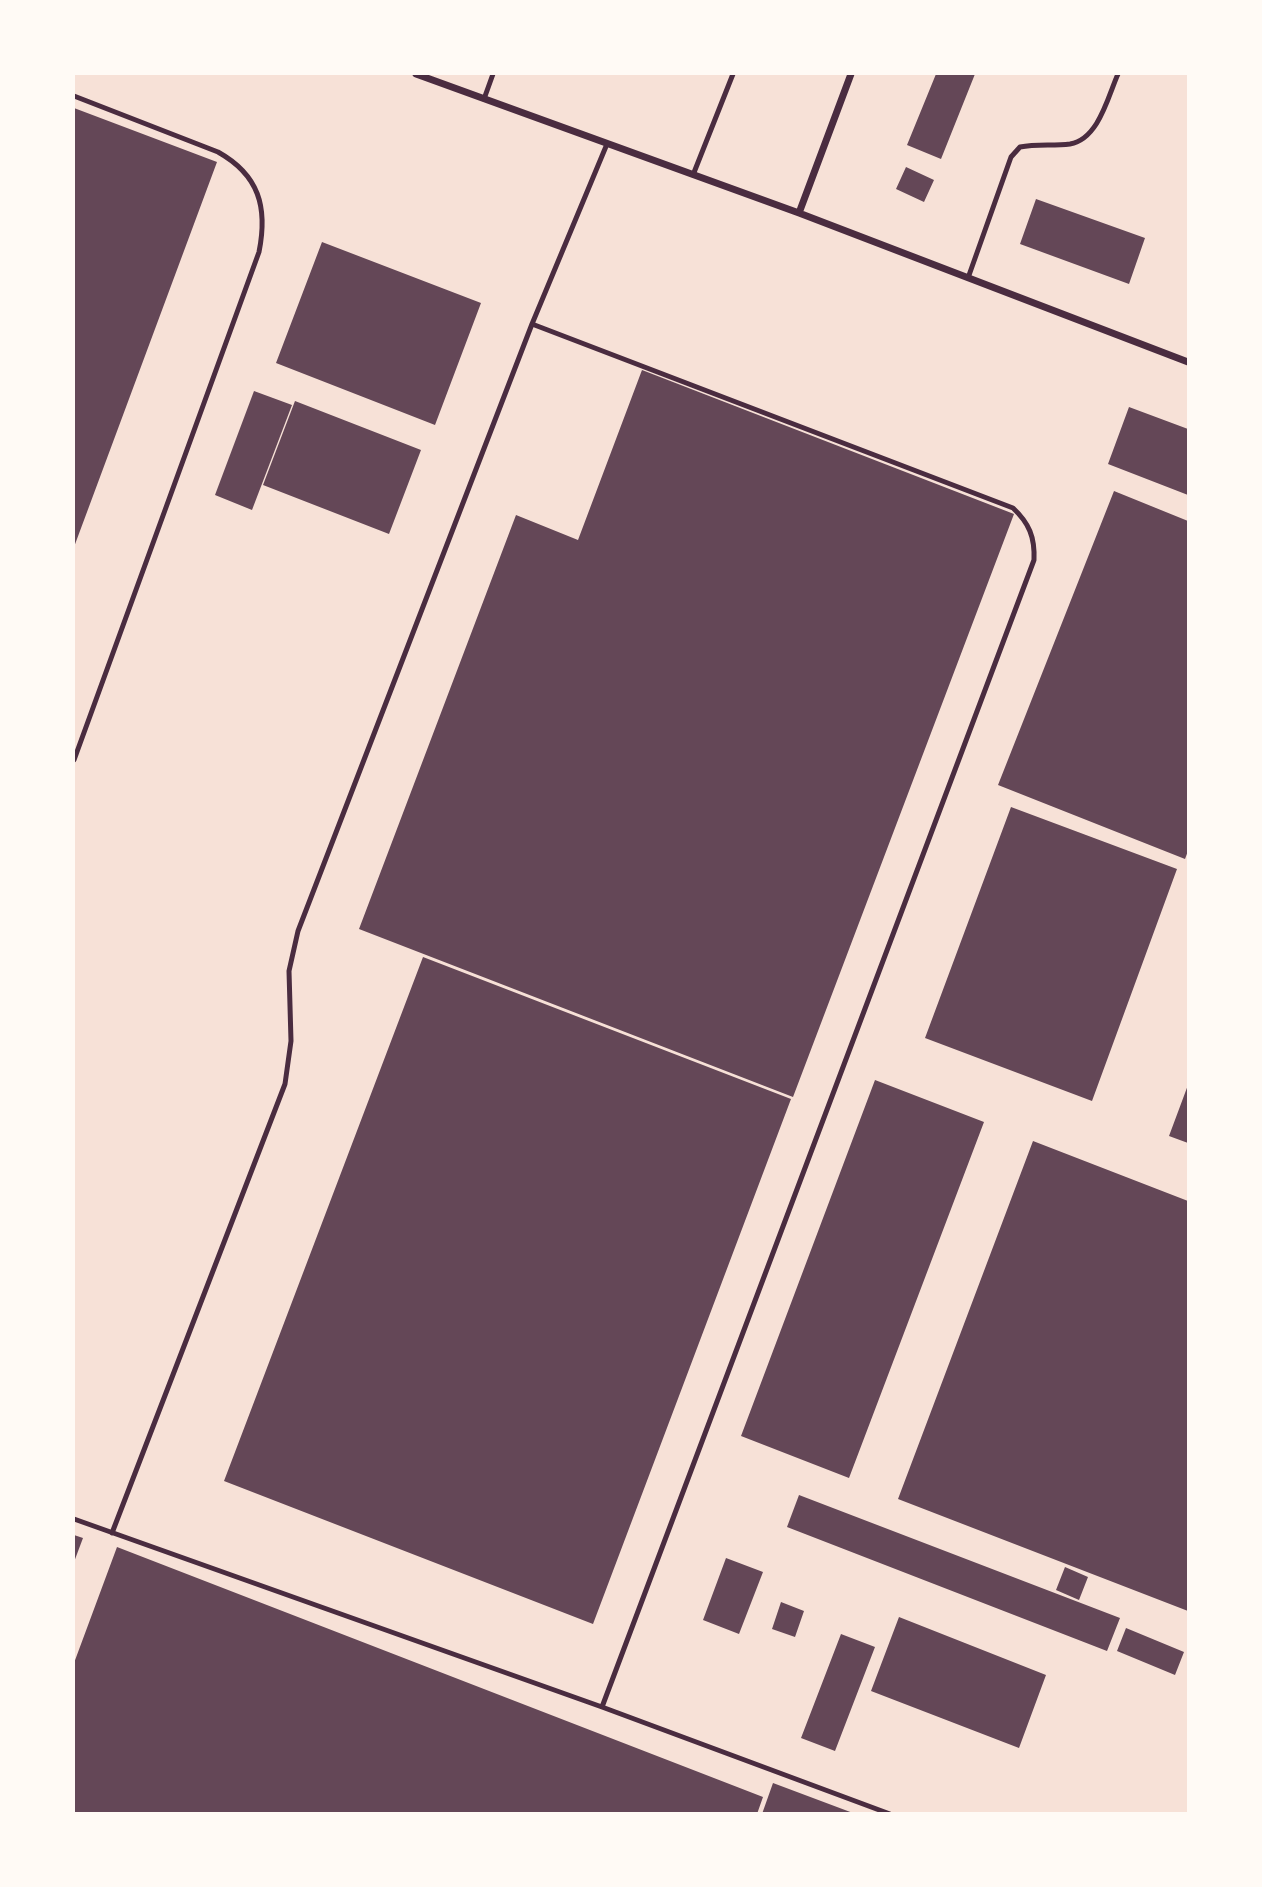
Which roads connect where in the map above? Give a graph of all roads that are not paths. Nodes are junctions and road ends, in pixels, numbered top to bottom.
1 (416, 74) edge
2 (493, 74) edge
3 (733, 74) edge
4 (851, 74) edge
5 (1118, 74) edge
6 (74, 96) edge
7 (484, 99) junction
8 (607, 144) junction
9 (693, 175) junction
10 (799, 213) junction
11 (968, 278) junction
12 (532, 324) junction
13 (1188, 362) edge
14 (74, 760) edge
15 (74, 1519) edge
16 (112, 1533) junction
17 (602, 1707) junction
18 (890, 1814) edge

1 - 7 street
2 - 7 lane
3 - 9 lane
4 - 10 street
5 - 11 lane
6 - 14 lane
7 - 8 street
8 - 9 street
8 - 12 lane
9 - 10 street
10 - 11 street
11 - 13 street
12 - 16 lane
12 - 17 lane
15 - 16 lane
16 - 17 lane
17 - 18 lane

